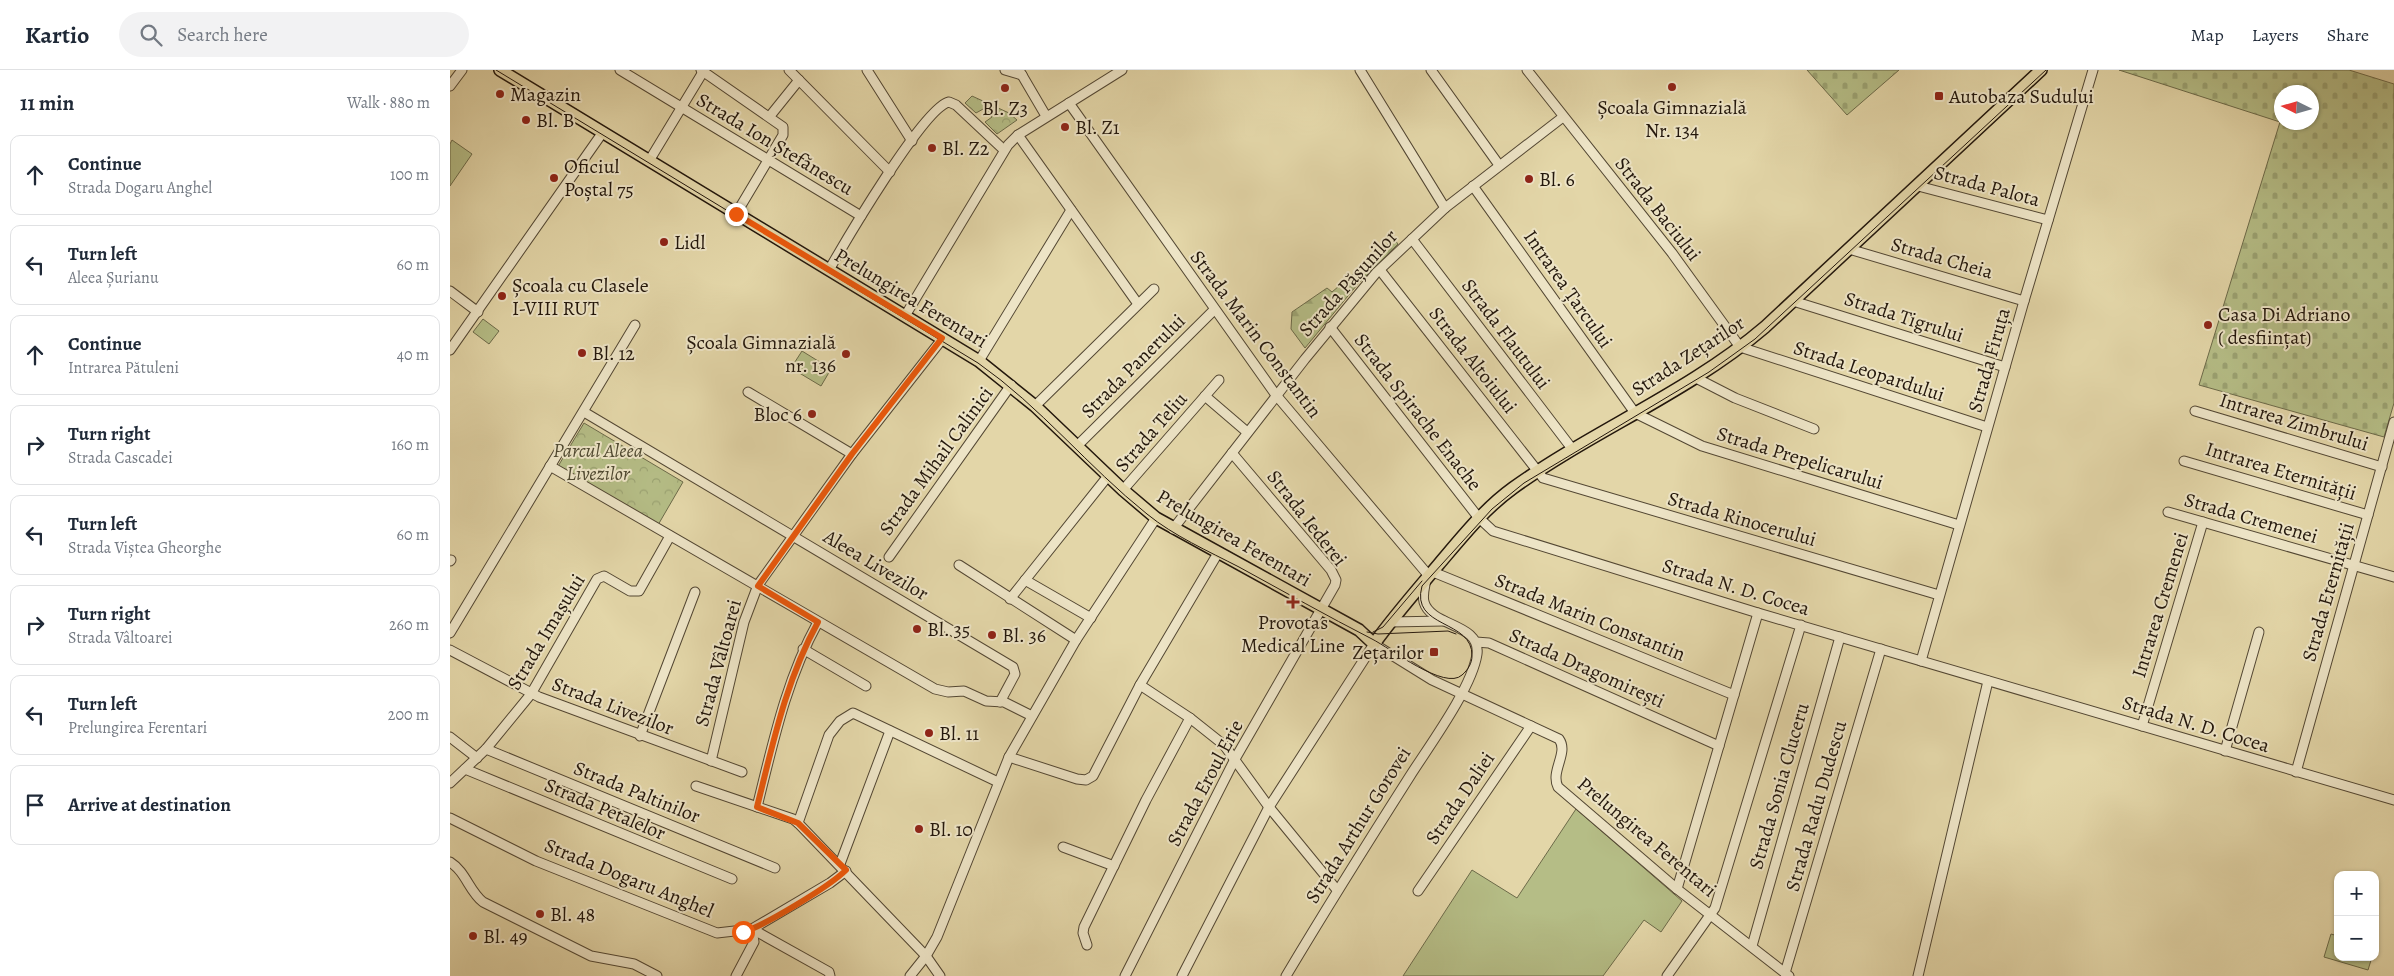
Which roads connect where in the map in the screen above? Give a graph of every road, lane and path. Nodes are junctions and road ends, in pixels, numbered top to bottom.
1 (462, 70) edge
2 (500, 70) edge
3 (620, 70) edge
4 (789, 70) edge
5 (867, 70) edge
6 (1005, 70) edge
7 (1122, 70) edge
8 (1360, 70) edge
9 (1431, 70) edge
10 (1527, 70) edge
11 (2041, 70) edge
12 (2093, 70) edge
13 (702, 71) edge
14 (1020, 73) edge
15 (799, 80) junction
16 (450, 86) edge
17 (1069, 103) junction
18 (682, 107) junction
19 (770, 116) junction
20 (1046, 116) junction
21 (1563, 117) junction
22 (603, 132) junction
23 (1018, 135) junction
24 (912, 141) junction
25 (1004, 150) junction
26 (769, 159) junction
27 (649, 161) junction
28 (1499, 166) junction
29 (890, 172) junction
30 (1473, 186) junction
31 (1918, 186) junction
32 (1445, 208) junction
33 (1070, 210) junction
34 (736, 214) junction
35 (861, 216) junction
36 (2048, 220) junction
37 (1412, 239) junction
38 (1849, 249) junction
39 (829, 270) junction
40 (1380, 270) junction
41 (1154, 289) dead end
42 (450, 291) edge
43 (1793, 301) junction
44 (2024, 301) junction
45 (1138, 304) junction
46 (1214, 310) junction
47 (478, 312) junction
48 (905, 316) junction
49 (636, 325) dead end
50 (1330, 327) junction
51 (942, 338) junction
52 (1740, 347) junction
53 (450, 350) edge
54 (979, 361) junction
55 (2005, 368) junction
56 (1696, 378) junction
57 (1219, 380) dead end
58 (1011, 386) junction
59 (748, 392) dead end
60 (1276, 395) junction
61 (1205, 396) junction
62 (1035, 406) junction
63 (2195, 411) dead end
64 (584, 412) junction
65 (1635, 414) junction
66 (2394, 422) edge
67 (1987, 427) junction
68 (1814, 429) dead end
69 (1247, 432) junction
70 (1078, 446) junction
71 (1573, 450) junction
72 (2390, 450) edge
73 (1232, 452) junction
74 (852, 454) junction
75 (2184, 460) dead end
76 (550, 466) junction
77 (2382, 467) junction
78 (1538, 471) junction
79 (1108, 476) junction
80 (1123, 490) junction
81 (2168, 512) dead end
82 (2368, 515) junction
83 (1156, 518) junction
84 (1479, 518) junction
85 (2203, 522) junction
86 (1959, 525) junction
87 (1174, 529) junction
88 (792, 535) junction
89 (670, 536) junction
90 (1218, 554) junction
91 (889, 556) dead end
92 (959, 565) dead end
93 (2354, 565) junction
94 (1429, 576) junction
95 (2394, 577) edge
96 (1026, 580) junction
97 (758, 586) junction
98 (695, 592) dead end
99 (1939, 595) junction
100 (1010, 599) junction
101 (1322, 610) junction
102 (1758, 612) junction
103 (1091, 618) junction
104 (1444, 621) junction
105 (818, 622) junction
106 (1390, 622) junction
107 (1801, 625) junction
108 (1359, 630) junction
109 (2259, 632) dead end
110 (450, 633) edge
111 (1840, 637) junction
112 (1076, 640) junction
113 (1476, 642) junction
114 (1374, 644) junction
115 (803, 649) junction
116 (1881, 649) junction
117 (450, 650) edge
118 (1921, 660) junction
119 (1988, 681) junction
120 (1140, 685) junction
121 (866, 686) dead end
122 (531, 694) junction
123 (1461, 694) junction
124 (1734, 694) junction
125 (1000, 702) junction
126 (1032, 716) junction
127 (1190, 718) junction
128 (1531, 726) junction
129 (2142, 726) junction
130 (890, 731) junction
131 (640, 736) junction
132 (450, 738) edge
133 (1719, 746) junction
134 (486, 749) junction
135 (2225, 751) junction
136 (1009, 757) junction
137 (477, 758) junction
138 (1235, 759) junction
139 (710, 761) junction
140 (466, 769) junction
141 (742, 772) dead end
142 (2296, 772) junction
143 (998, 782) junction
144 (450, 783) edge
145 (696, 786) dead end
146 (2394, 800) edge
147 (757, 807) junction
148 (1269, 807) junction
149 (450, 818) edge
150 (798, 823) junction
151 (1063, 847) dead end
152 (450, 862) edge
153 (1114, 866) junction
154 (843, 867) junction
155 (775, 868) dead end
156 (732, 879) dead end
157 (1677, 889) junction
158 (1337, 890) junction
159 (1418, 891) dead end
160 (1711, 915) junction
161 (747, 930) junction
162 (1088, 945) dead end
163 (1752, 946) junction
164 (926, 956) junction
165 (1787, 974) edge
166 (657, 976) edge
167 (736, 976) edge
168 (830, 976) edge
169 (910, 976) edge
170 (940, 976) edge
171 (1125, 976) edge
172 (1182, 976) edge
173 (1286, 976) edge
174 (1667, 976) edge
175 (1918, 976) edge

1 - 16 street
2 - 22 main road, Prelungirea Ferentari
3 - 18 street, Strada Ion Ștefănescu
4 - 15 street
5 - 24 street
6 - 14 street
7 - 17 street
8 - 32 street
9 - 28 street
10 - 21 street, Strada Baciului
11 - 31 main road, Strada Zețarilor
12 - 36 street, Strada Firuța
13 - 18 street
13 - 19 street
14 - 20 street
15 - 19 street
15 - 29 street
17 - 20 street
17 - 46 street, Strada Marin Constantin
18 - 26 street, Strada Ion Ștefănescu
18 - 27 street
19 - 26 street
20 - 23 street
21 - 28 street, Strada Pășunilor
21 - 52 street, Strada Baciului
22 - 27 main road, Prelungirea Ferentari
22 - 47 street
23 - 25 street
23 - 33 street
24 - 25 street
24 - 29 street
25 - 48 street
26 - 34 street
26 - 35 street, Strada Ion Ștefănescu
27 - 34 main road, Prelungirea Ferentari
28 - 30 street, Strada Pășunilor
29 - 35 street
30 - 32 street, Strada Pășunilor
30 - 65 street, Intrarea Țarcului
31 - 36 street, Strada Palota
31 - 38 main road, Strada Zețarilor
32 - 37 street, Strada Pășunilor
33 - 45 street
33 - 54 street
34 - 39 main road, Prelungirea Ferentari
35 - 39 street
36 - 44 street, Strada Firuța
37 - 40 street, Strada Pășunilor
37 - 71 street, Strada Flautului
38 - 43 main road, Strada Zețarilor
38 - 44 street, Strada Cheia
39 - 48 main road, Prelungirea Ferentari
40 - 50 street, Strada Pășunilor
40 - 78 street, Strada Altoiului
41 - 45 street
42 - 47 street
43 - 52 main road, Strada Zețarilor
43 - 55 street, Strada Tigrului
44 - 55 street, Strada Firuța
45 - 62 street
46 - 60 street, Strada Marin Constantin
46 - 70 street, Strada Panerului
47 - 53 street
48 - 51 main road, Prelungirea Ferentari
49 - 64 street
50 - 60 street, Strada Pășunilor
50 - 84 street, Strada Spirache Enache
51 - 54 main road, Prelungirea Ferentari
51 - 74 street, Strada Vâltoarei
52 - 56 main road, Strada Zețarilor
52 - 67 street, Strada Leopardului
54 - 58 main road, Prelungirea Ferentari
55 - 67 street, Strada Firuța
56 - 65 main road, Strada Zețarilor
56 - 68 street
57 - 61 street, Strada Teliu
58 - 62 main road, Prelungirea Ferentari
58 - 91 street, Strada Mihail Calinici
59 - 74 street
60 - 69 street, Strada Pășunilor
60 - 94 street, Strada Marin Constantin
61 - 69 street, Strada Teliu
61 - 80 street, Strada Teliu
62 - 70 main road, Prelungirea Ferentari
63 - 77 street, Intrarea Zimbrului
64 - 76 street
64 - 88 street, Aleea Livezilor
65 - 71 main road, Strada Zețarilor
65 - 86 street, Strada Prepelicarului
66 - 72 street, Strada Eternității
67 - 86 street, Strada Firuța
69 - 73 street, Strada Pășunilor
70 - 79 main road, Prelungirea Ferentari
71 - 78 main road, Strada Zețarilor
72 - 77 street, Strada Eternității
73 - 87 street, Strada Pășunilor
73 - 101 street, Strada Iederei
74 - 88 street, Strada Vâltoarei
75 - 82 street, Intrarea Eternității
76 - 89 street
76 - 110 street
77 - 82 street, Strada Eternității
78 - 84 main road, Strada Zețarilor
78 - 99 street, Strada Rinocerului
79 - 80 main road, Prelungirea Ferentari
79 - 96 street
80 - 83 main road, Prelungirea Ferentari
81 - 85 street, Strada Cremenei
82 - 93 street, Strada Eternității
83 - 87 main road, Prelungirea Ferentari
83 - 103 street
84 - 94 main road, Strada Zețarilor
84 - 102 street, Strada N. D. Cocea
85 - 93 street, Strada Cremenei
85 - 129 street, Intrarea Cremenei
86 - 99 street, Strada Firuța
87 - 90 main road, Prelungirea Ferentari
88 - 97 street, Strada Vâltoarei
88 - 125 street, Aleea Livezilor
89 - 97 street
89 - 122 street, Strada Imașului
90 - 101 main road, Prelungirea Ferentari
90 - 120 street
92 - 100 street
93 - 95 street, Strada Cremenei
93 - 142 street, Strada Eternității
94 - 104 street, Strada Dragomirești
94 - 106 main road, Strada Zețarilor
94 - 124 street, Strada Marin Constantin
96 - 100 street
96 - 103 street
97 - 105 street
97 - 139 street, Strada Vâltoarei
98 - 131 street
99 - 118 street, Strada Firuța
100 - 112 street
101 - 108 main road, Prelungirea Ferentari
101 - 138 street, Strada Eroul Erie
102 - 107 street, Strada N. D. Cocea
102 - 124 street
103 - 112 street
104 - 106 street, Strada Dragomirești
104 - 113 street, Strada Dragomirești
105 - 115 street
105 - 125 street
106 - 108 main road
106 - 114 main road, Strada Zețarilor
107 - 111 street, Strada N. D. Cocea
107 - 160 street
108 - 114 main road, Prelungirea Ferentari
109 - 135 street
111 - 116 street, Strada N. D. Cocea
111 - 163 street, Strada Sonia Cluceru
112 - 126 street
113 - 123 street, Strada Arthur Gorovei
113 - 133 street, Strada Dragomirești
114 - 123 street, Prelungirea Ferentari
114 - 148 street
115 - 121 street
115 - 147 street
116 - 118 street, Strada N. D. Cocea
116 - 165 street, Strada Radu Dudescu
117 - 122 street, Strada Livezilor
118 - 119 street, Strada N. D. Cocea
119 - 129 street, Strada N. D. Cocea
119 - 175 street
120 - 127 street
120 - 136 street
122 - 131 street, Strada Livezilor
122 - 134 street, Strada Imașului
123 - 128 street, Prelungirea Ferentari
123 - 158 street, Strada Arthur Gorovei
124 - 133 street
125 - 126 street
126 - 136 street
127 - 138 street
127 - 153 street
128 - 157 street, Prelungirea Ferentari
128 - 159 street, Strada Daliei
129 - 135 street, Strada N. D. Cocea
130 - 143 street
130 - 150 street
130 - 154 street
131 - 139 street, Strada Livezilor
132 - 137 street
133 - 157 street
134 - 137 street, Strada Imașului
134 - 155 street, Strada Paltinilor
135 - 142 street, Strada N. D. Cocea
136 - 143 street
137 - 140 street, Strada Imașului
138 - 148 street
138 - 171 street, Strada Eroul Erie
139 - 141 street, Strada Livezilor
140 - 144 street, Strada Imașului
140 - 156 street, Strada Petalelor
142 - 146 street, Strada N. D. Cocea
143 - 164 street
145 - 147 street
147 - 150 street
148 - 158 street
148 - 172 street
149 - 161 street, Strada Dogaru Anghel
150 - 154 street
151 - 153 street
152 - 166 street
153 - 162 street
154 - 161 street
154 - 164 street
157 - 160 street, Prelungirea Ferentari
158 - 173 street, Strada Arthur Gorovei
160 - 163 street, Prelungirea Ferentari
160 - 174 street
161 - 167 street
161 - 168 street
163 - 165 street, Prelungirea Ferentari
164 - 169 street
164 - 170 street

